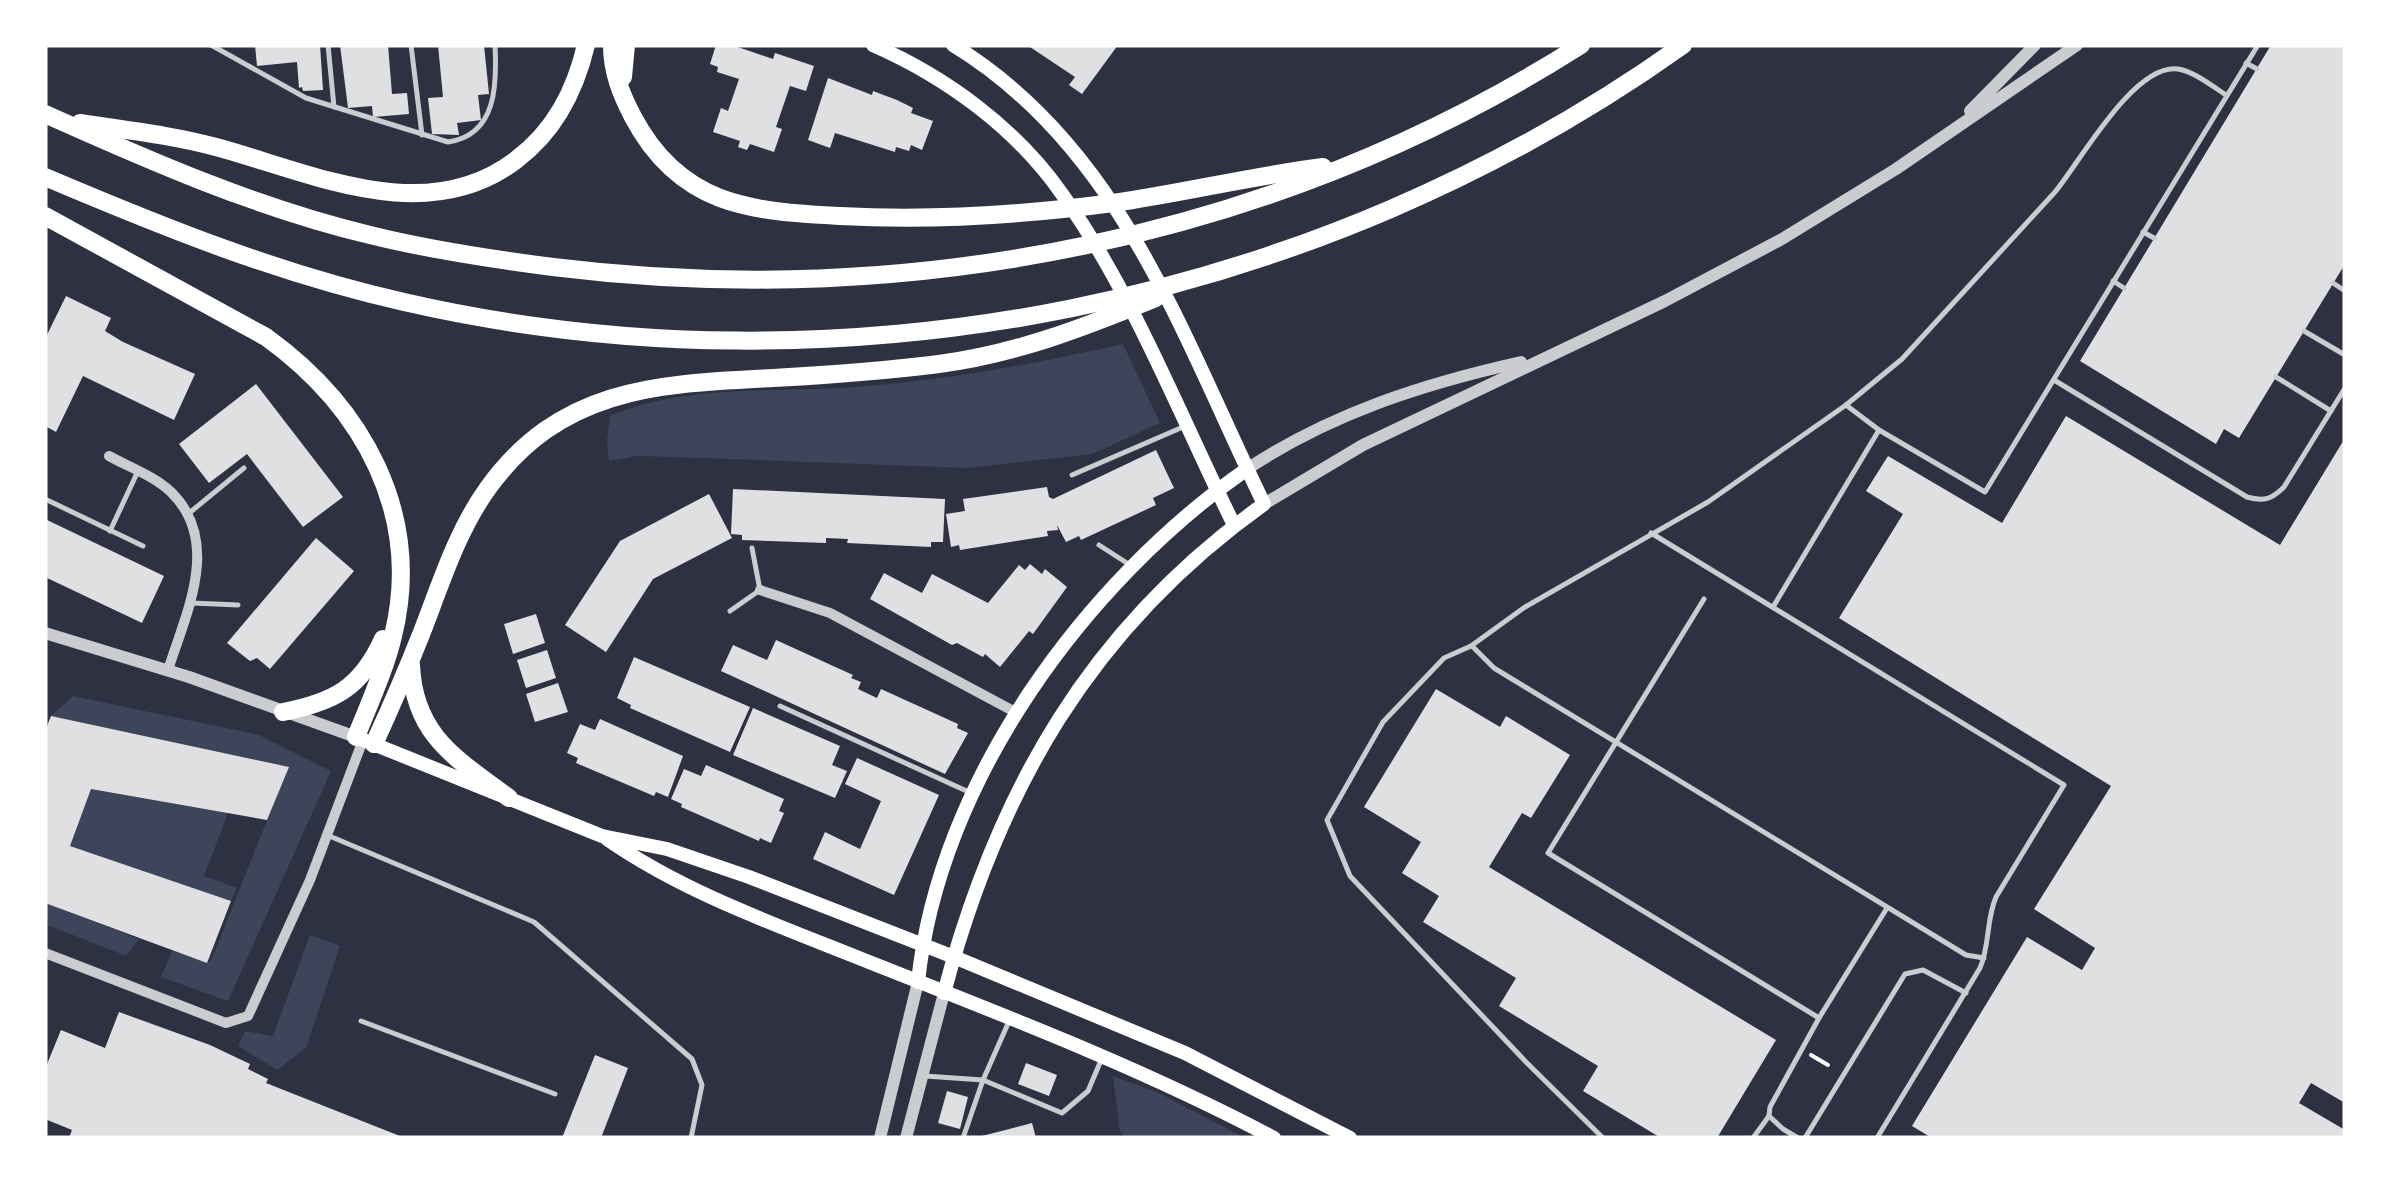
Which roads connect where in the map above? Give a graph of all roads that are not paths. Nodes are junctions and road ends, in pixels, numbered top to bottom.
1 (211, 45) edge
2 (328, 45) edge
3 (411, 45) edge
4 (495, 45) edge
5 (584, 45) edge
6 (612, 45) edge
7 (626, 45) edge
8 (873, 45) edge
9 (953, 45) edge
10 (1581, 45) edge
11 (1683, 45) edge
12 (2034, 45) edge
13 (2077, 45) edge
14 (2258, 45) edge
15 (2246, 63) junction
16 (2257, 69) dead end
17 (2226, 95) junction
18 (334, 108) junction
19 (2216, 112) junction
20 (50, 116) edge
21 (633, 116) junction
22 (2227, 118) dead end
23 (1950, 130) junction
24 (422, 135) junction
25 (2195, 147) junction
26 (2206, 153) dead end
27 (1353, 163) junction
28 (45, 177) edge
29 (2171, 186) junction
30 (2182, 192) dead end
31 (45, 216) edge
32 (2143, 232) junction
33 (2154, 238) dead end
34 (1226, 269) junction
35 (2114, 281) junction
36 (2333, 283) dead end
37 (2124, 288) dead end
38 (2345, 291) edge
39 (2304, 331) dead end
40 (2345, 355) edge
41 (1543, 357) junction
42 (2276, 378) dead end
43 (2054, 380) junction
44 (2345, 388) edge
45 (1846, 405) junction
46 (2331, 411) junction
47 (1186, 426) junction
48 (1879, 430) junction
49 (109, 456) dead end
50 (244, 468) dead end
51 (1247, 469) junction
52 (138, 472) junction
53 (1072, 475) dead end
54 (1217, 491) junction
55 (45, 499) edge
56 (1264, 504) junction
57 (188, 514) junction
58 (1234, 525) junction
59 (110, 531) junction
60 (1650, 532) junction
61 (1099, 544) dead end
62 (143, 546) dead end
63 (752, 548) dead end
64 (399, 566) junction
65 (1133, 566) junction
66 (760, 590) junction
67 (1704, 599) dead end
68 (189, 602) junction
69 (238, 605) dead end
70 (1773, 607) junction
71 (730, 612) dead end
72 (45, 633) edge
73 (1471, 646) junction
74 (410, 661) junction
75 (168, 670) junction
76 (780, 706) dead end
77 (282, 712) junction
78 (1017, 712) junction
79 (364, 740) junction
80 (1617, 741) junction
81 (974, 795) junction
82 (509, 798) junction
83 (327, 835) junction
84 (602, 836) junction
85 (1888, 907) junction
86 (922, 944) junction
87 (45, 953) edge
88 (954, 957) junction
89 (1984, 958) junction
90 (918, 982) junction
91 (944, 992) junction
92 (1966, 993) junction
93 (1819, 1018) junction
94 (1010, 1019) junction
95 (361, 1021) dead end
96 (1102, 1057) junction
97 (922, 1076) junction
98 (982, 1080) junction
99 (555, 1094) dead end
100 (1769, 1116) junction
101 (691, 1138) edge
102 (880, 1138) edge
103 (906, 1138) edge
104 (963, 1138) edge
105 (1274, 1138) edge
106 (1350, 1138) edge
107 (1603, 1138) edge
108 (1752, 1138) edge
109 (1801, 1138) edge
110 (1877, 1138) edge

1 - 18 lane
2 - 18 lane
3 - 24 lane
4 - 24 lane
5 - 20 highway
6 - 21 highway
7 - 21 highway
8 - 47 main road
9 - 51 main road
10 - 27 highway
11 - 34 highway
12 - 23 street
13 - 23 street
14 - 15 lane
15 - 16 lane
15 - 17 lane
17 - 19 lane
17 - 45 lane
18 - 24 lane
19 - 22 lane
19 - 25 lane
20 - 27 highway
21 - 27 highway
23 - 41 street
25 - 26 lane
25 - 29 lane
28 - 34 highway
29 - 30 lane
29 - 32 lane
31 - 64 highway
32 - 33 lane
32 - 35 lane
34 - 74 highway
35 - 37 lane
35 - 43 lane
36 - 38 lane
39 - 40 lane
41 - 51 street
41 - 56 street
42 - 46 lane
43 - 46 lane
43 - 48 lane
44 - 46 lane
45 - 48 lane
45 - 60 lane
47 - 53 lane
47 - 54 main road
48 - 70 lane
49 - 52 street
50 - 57 lane
51 - 54 main road
51 - 56 main road
52 - 57 street
52 - 59 lane
54 - 58 main road
54 - 65 main road
55 - 59 lane
56 - 58 main road
57 - 68 street
58 - 88 main road
59 - 62 lane
60 - 70 lane
60 - 73 lane
61 - 65 lane
63 - 66 lane
64 - 77 highway
64 - 79 highway
65 - 78 main road
66 - 71 lane
66 - 78 street
67 - 80 lane
68 - 69 lane
68 - 75 street
70 - 89 lane
72 - 75 street
73 - 80 lane
73 - 107 lane
74 - 79 highway
74 - 82 highway
75 - 77 street
76 - 81 lane
77 - 79 street
78 - 81 main road
79 - 82 main road
79 - 83 street
80 - 85 lane
80 - 93 lane
81 - 86 main road
82 - 84 main road
83 - 87 street
83 - 101 lane
84 - 86 main road
84 - 90 main road
85 - 89 lane
85 - 93 lane
86 - 88 main road
86 - 90 main road
88 - 91 main road
88 - 106 main road
89 - 92 lane
90 - 91 main road
90 - 102 street
91 - 94 main road
91 - 97 street
92 - 109 lane
92 - 110 lane
93 - 100 lane
94 - 96 main road
94 - 98 lane
95 - 99 lane
96 - 98 lane
96 - 105 main road
97 - 98 lane
97 - 103 street
98 - 104 lane
100 - 108 lane
100 - 109 lane

